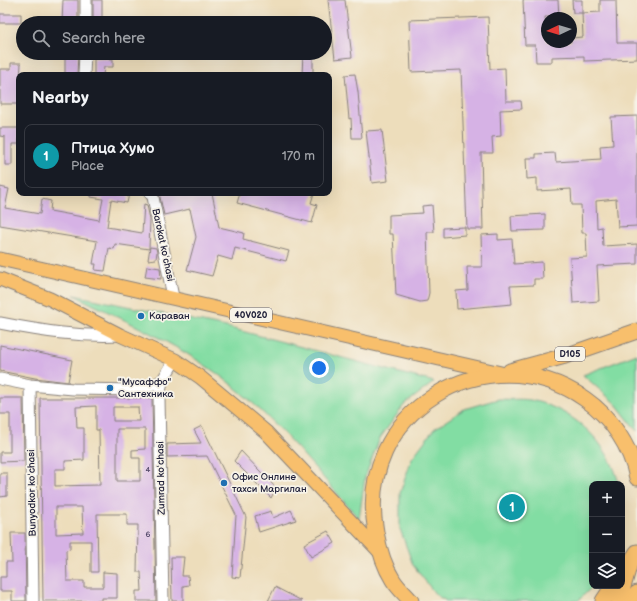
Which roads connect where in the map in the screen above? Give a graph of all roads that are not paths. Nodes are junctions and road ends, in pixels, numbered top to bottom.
1 (86, 0) edge
2 (86, 16) edge
3 (85, 60) edge
4 (84, 72) edge
5 (152, 196) edge
6 (0, 259) edge
7 (0, 279) edge
8 (174, 297) junction
9 (0, 322) edge
10 (637, 331) edge
11 (120, 336) junction
12 (175, 360) junction
13 (501, 373) junction
14 (0, 380) edge
15 (162, 381) junction
16 (30, 385) junction
17 (637, 478) edge
18 (637, 541) edge
19 (379, 551) junction
20 (630, 563) edge
21 (393, 581) junction
22 (612, 589) edge
23 (637, 593) edge
24 (33, 601) edge
25 (163, 601) edge
26 (401, 601) edge
27 (411, 601) edge
28 (603, 601) edge
29 (619, 601) edge
30 (632, 601) edge

1 - 2 street
3 - 4 street
5 - 8 street, Barokat koʻchasi
6 - 8 main road, 40V020
7 - 11 main road
8 - 13 main road, 40V020
9 - 11 street
10 - 13 highway, D105
11 - 12 main road
12 - 15 street, Zumrad koʻchasi
12 - 19 main road
13 - 17 highway
13 - 19 highway
14 - 16 street
15 - 16 street
15 - 25 street, Zumrad koʻchasi
16 - 24 street, Bunyodkor koʻchasi
18 - 20 highway
19 - 21 highway
20 - 29 highway
21 - 26 highway
21 - 27 highway
22 - 28 highway
23 - 30 highway

